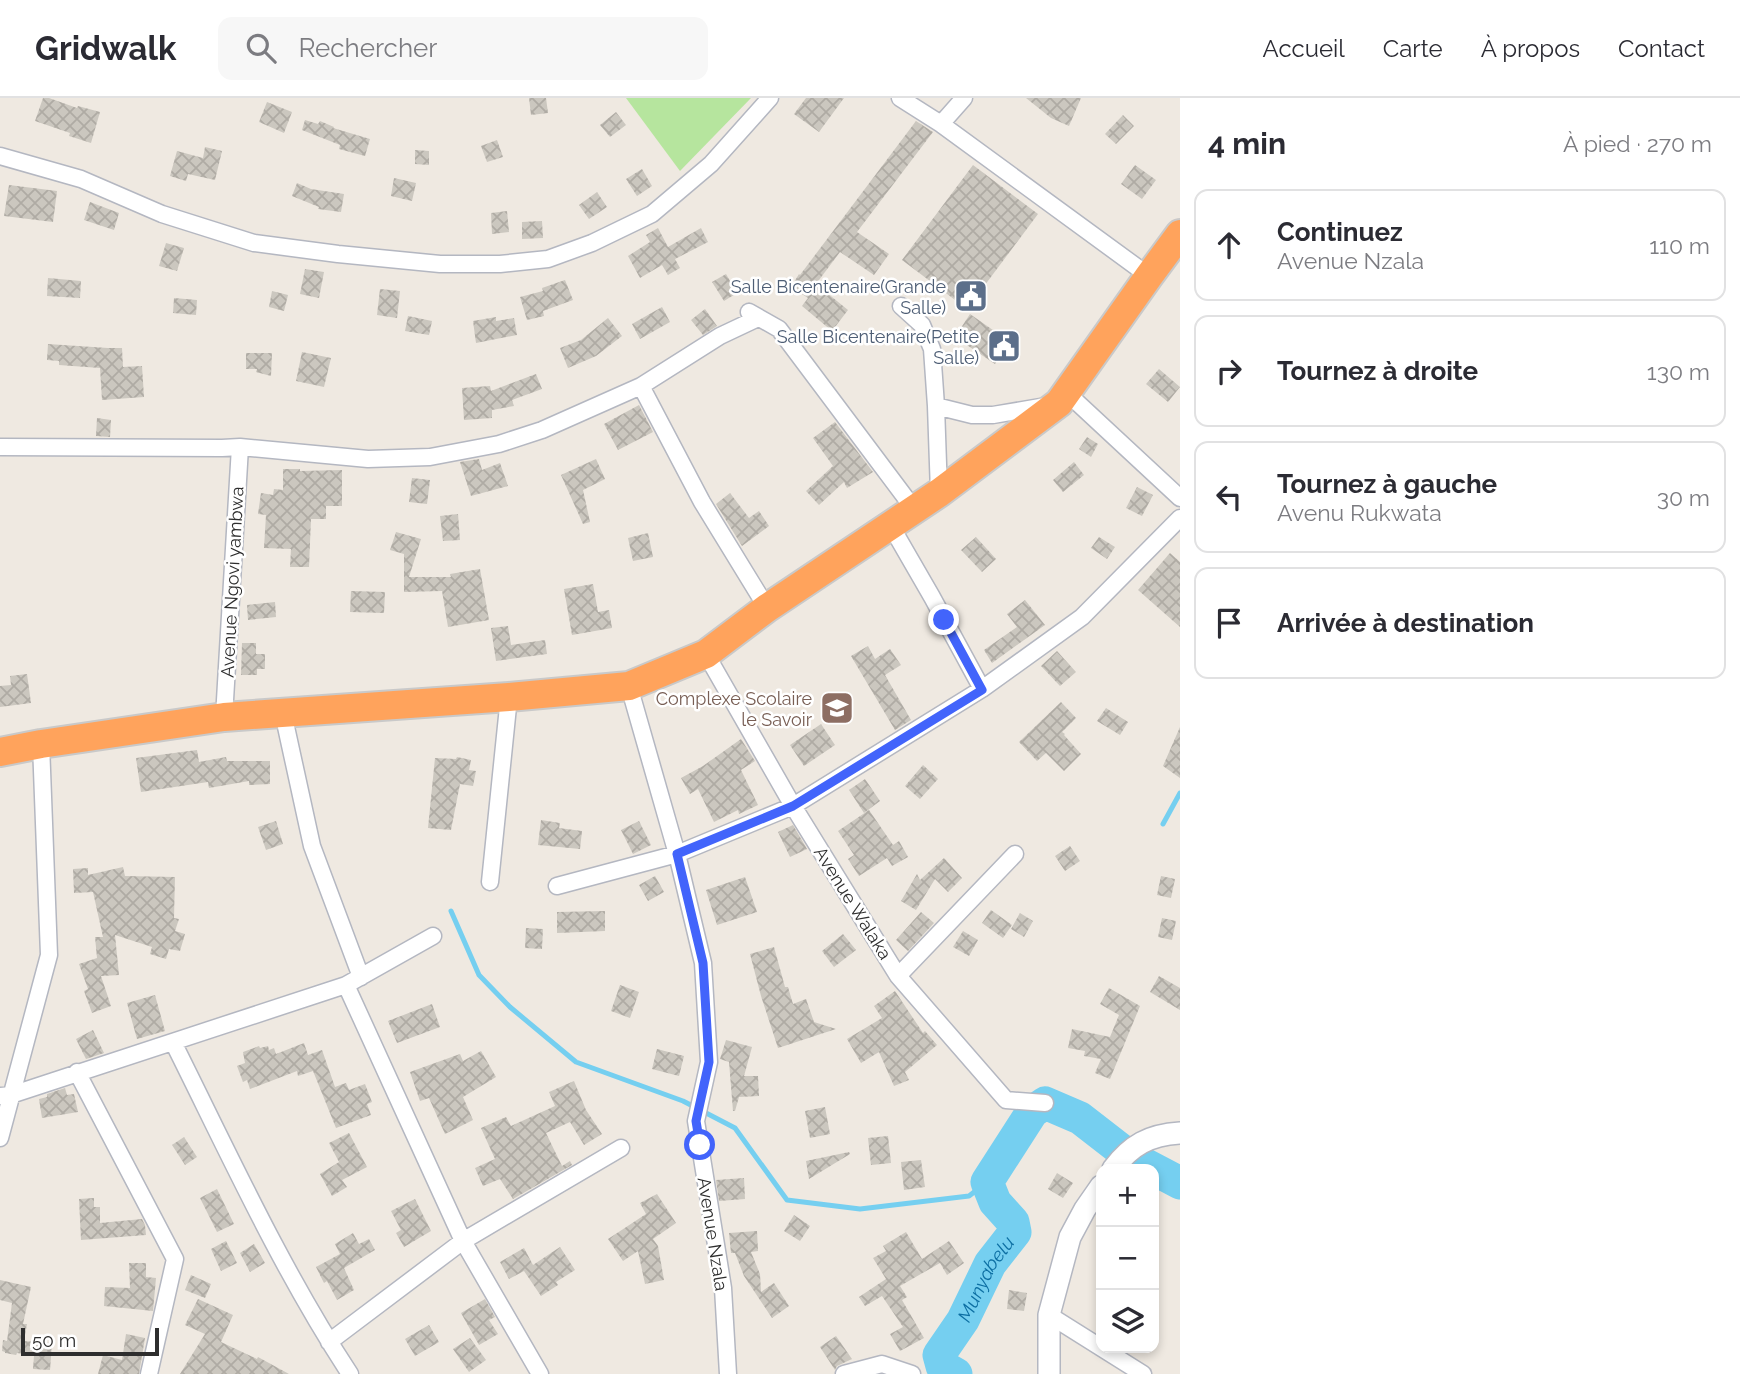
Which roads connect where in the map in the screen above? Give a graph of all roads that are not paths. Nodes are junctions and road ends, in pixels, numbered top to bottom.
1 (770, 98) edge
2 (900, 98) edge
3 (964, 98) edge
4 (941, 124) junction
5 (0, 156) edge
6 (1180, 234) edge
7 (1149, 276) junction
8 (901, 306) dead end
9 (641, 386) junction
10 (1063, 398) junction
11 (936, 406) junction
12 (0, 447) edge
13 (240, 447) junction
14 (939, 493) junction
15 (1180, 498) edge
16 (915, 509) junction
17 (1180, 518) edge
18 (891, 526) junction
19 (767, 608) junction
20 (706, 654) junction
21 (629, 686) junction
22 (982, 690) junction
23 (509, 697) junction
24 (283, 713) junction
25 (224, 717) junction
26 (41, 744) junction
27 (0, 752) edge
28 (793, 806) junction
29 (677, 854) junction
30 (1015, 855) dead end
31 (490, 882) dead end
32 (557, 886) dead end
33 (433, 936) dead end
34 (898, 976) junction
35 (353, 981) junction
36 (173, 1042) junction
37 (77, 1072) junction
38 (6, 1095) edge
39 (1045, 1103) dead end
40 (1180, 1133) edge
41 (0, 1138) edge
42 (621, 1148) dead end
43 (1117, 1164) edge
44 (1096, 1193) edge
45 (463, 1241) junction
46 (1049, 1315) junction
47 (329, 1342) junction
48 (149, 1374) edge
49 (350, 1374) edge
50 (540, 1374) edge
51 (728, 1374) edge
52 (844, 1374) edge
53 (912, 1374) edge
54 (1049, 1374) edge
55 (1143, 1374) edge

1 - 5 street
2 - 4 street
3 - 4 street
4 - 7 street
6 - 7 highway
7 - 10 highway
8 - 11 street
9 - 13 street
9 - 16 street
9 - 19 street
10 - 11 street
10 - 14 highway
10 - 15 street
11 - 14 street
12 - 13 street
13 - 25 street, Avenue Ngovi yambwa
14 - 16 highway
16 - 18 highway
17 - 22 street
18 - 19 highway
18 - 22 street
19 - 20 highway
20 - 21 highway
20 - 28 street, Avenue Walaka
21 - 23 highway
21 - 29 street, Avenue Nzala
22 - 28 street
23 - 24 highway
23 - 31 street
24 - 25 highway
24 - 35 street
25 - 26 highway
26 - 27 highway
26 - 38 street
28 - 29 street
28 - 34 street, Avenue Walaka
29 - 32 street
29 - 51 street, Avenue Nzala
30 - 34 street
33 - 35 street
34 - 39 street, Avenue Walaka
35 - 36 street
35 - 45 street
36 - 37 street
36 - 47 street
37 - 38 street
37 - 48 street
38 - 41 street
40 - 43 street
42 - 45 street
44 - 46 street
45 - 47 street
45 - 50 street
46 - 54 street
46 - 55 street
47 - 49 street
52 - 53 street

